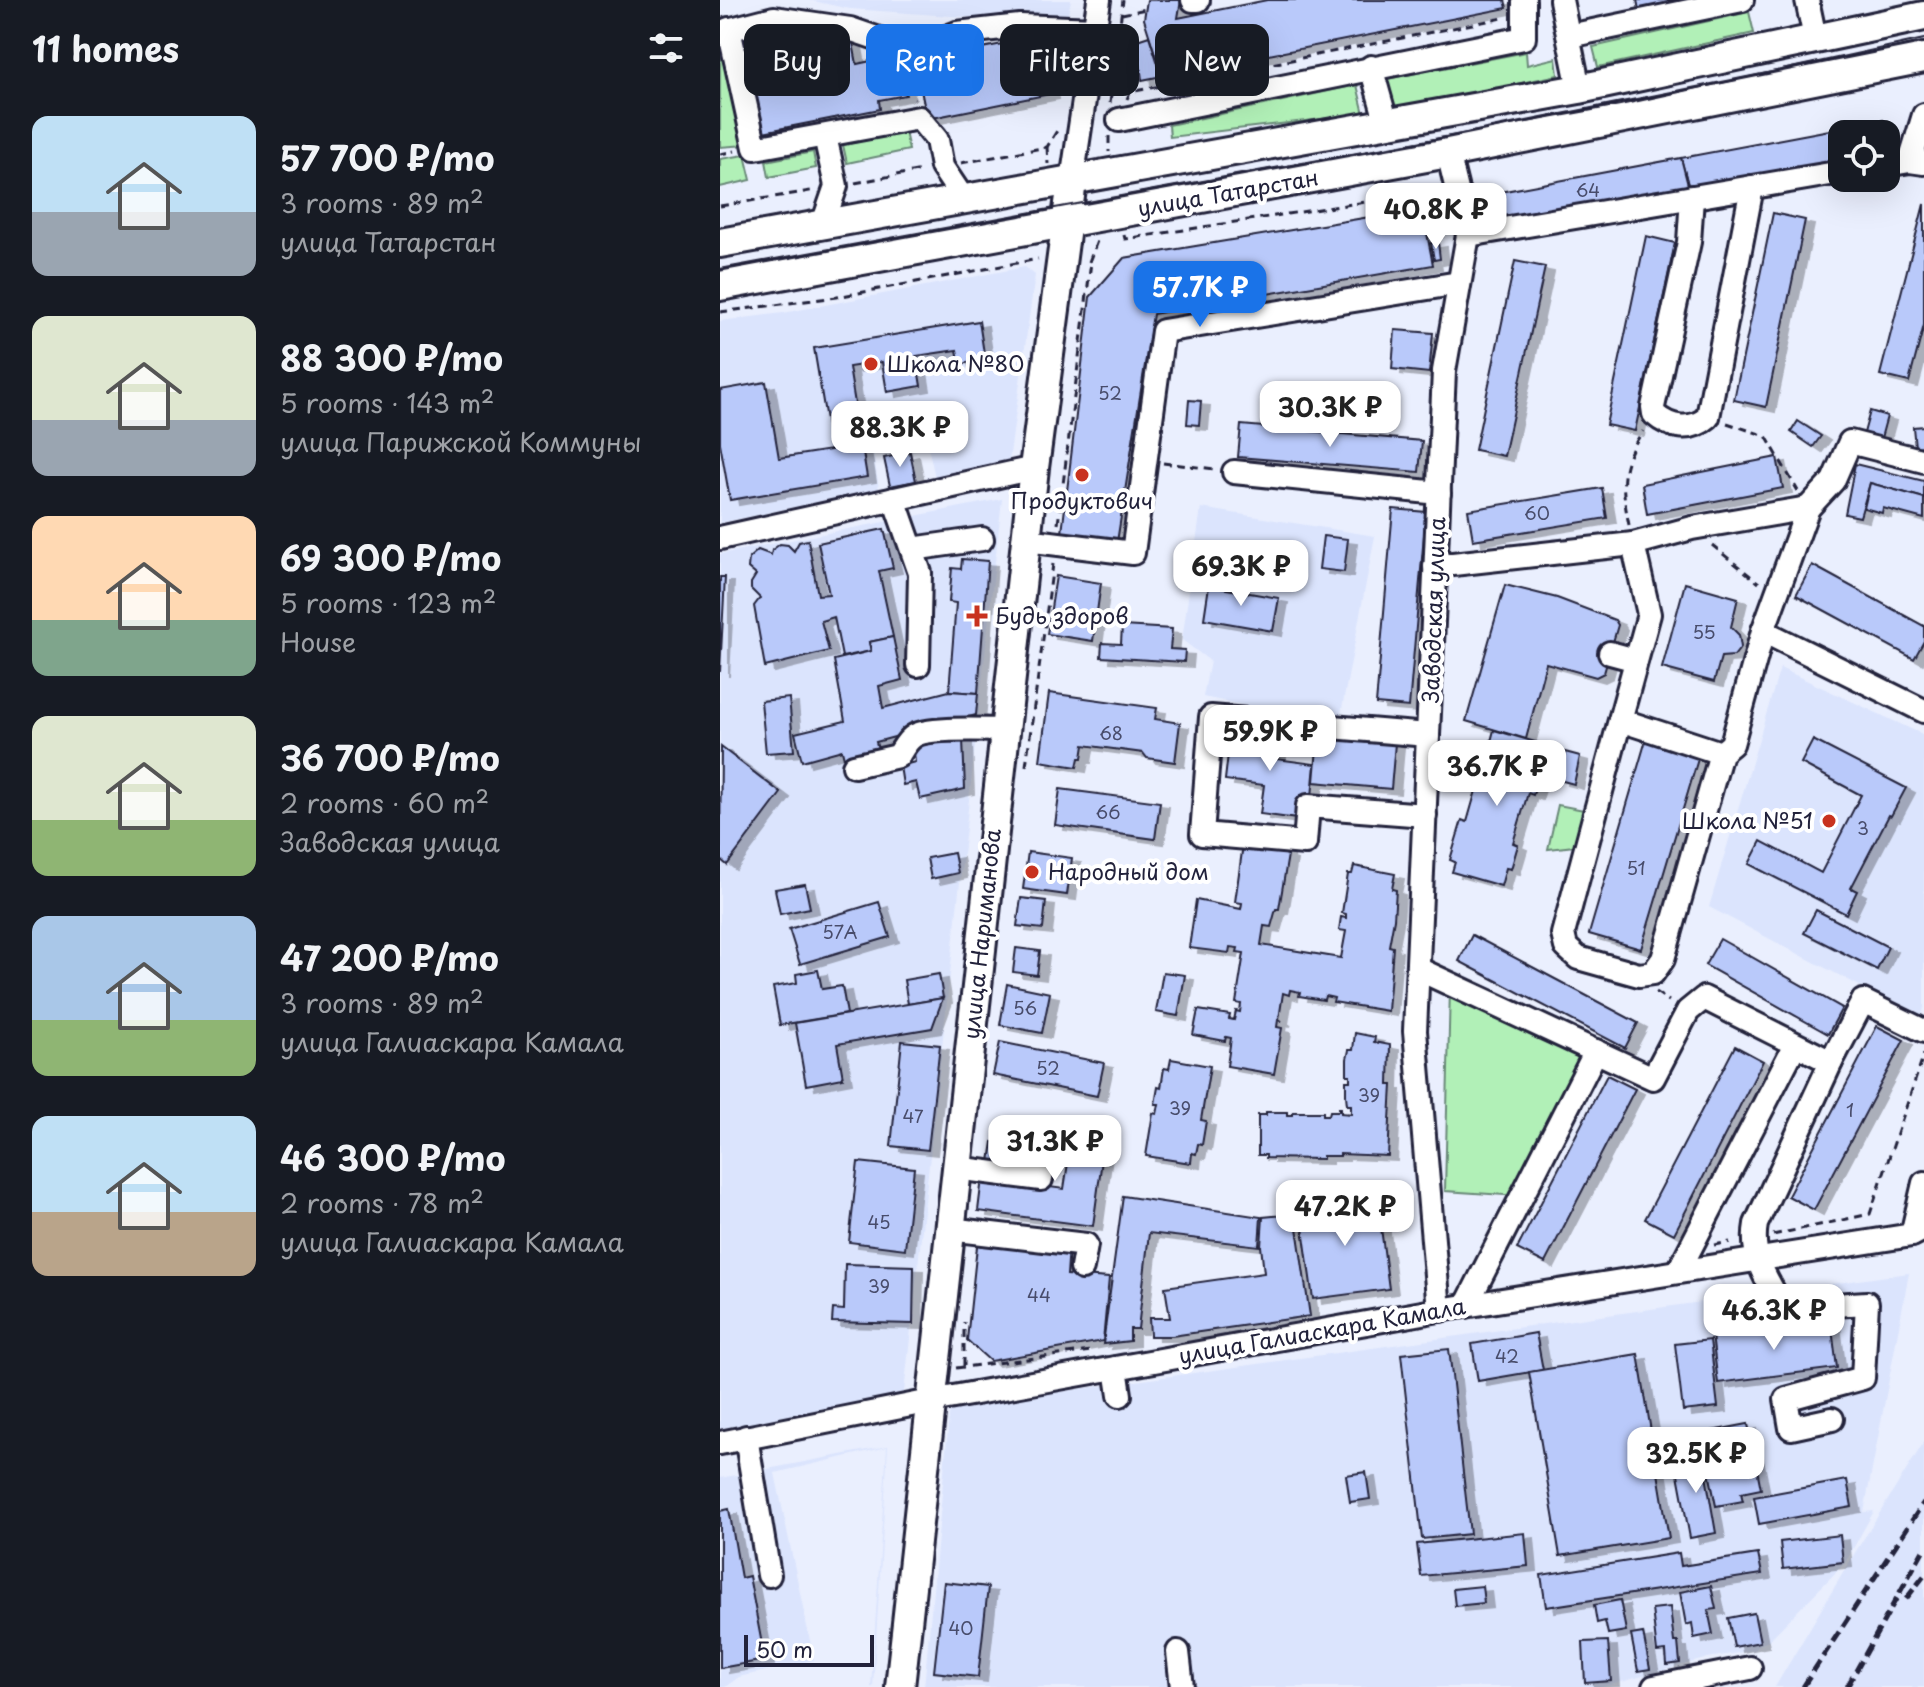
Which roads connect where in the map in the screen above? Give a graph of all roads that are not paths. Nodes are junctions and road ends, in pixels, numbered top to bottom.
1 (1099, 0) edge
2 (1561, 0) edge
3 (1742, 0) edge
4 (1807, 0) edge
5 (1524, 7) edge
6 (776, 9) edge
7 (1924, 16) edge
8 (1096, 24) edge
9 (1000, 28) edge
10 (725, 30) edge
11 (1569, 36) junction
12 (1815, 38) junction
13 (1924, 58) edge
14 (1371, 67) junction
15 (1579, 89) junction
16 (1085, 96) edge
17 (1924, 115) edge
18 (1119, 120) road end
19 (1387, 124) junction
20 (825, 136) junction
21 (1448, 153) junction
22 (1917, 162) edge
23 (1828, 174) edge
24 (1072, 181) junction
25 (1752, 187) junction
26 (1692, 197) junction
27 (964, 200) junction
28 (1069, 222) junction
29 (823, 224) junction
30 (1468, 235) junction
31 (720, 243) edge
32 (1459, 283) junction
33 (720, 286) edge
34 (1924, 461) edge
35 (1034, 468) junction
36 (1234, 472) road end
37 (1439, 493) junction
38 (894, 499) junction
39 (1808, 508) junction
40 (720, 538) edge
41 (982, 539) dead end
42 (1026, 540) junction
43 (1633, 544) junction
44 (912, 549) junction
45 (1435, 566) junction
46 (1763, 631) junction
47 (1610, 653) dead end
48 (1636, 660) junction
49 (918, 665) dead end
50 (1924, 711) edge
51 (1620, 720) junction
52 (1005, 730) junction
53 (1428, 735) junction
54 (1721, 753) junction
55 (854, 766) dead end
56 (1425, 815) junction
57 (1418, 969) junction
58 (1924, 1031) edge
59 (1795, 1045) junction
60 (1596, 1051) junction
61 (1831, 1062) junction
62 (1045, 1154) dead end
63 (956, 1168) junction
64 (1924, 1183) edge
65 (949, 1229) junction
66 (1918, 1232) edge
67 (1756, 1260) junction
68 (1082, 1268) dead end
69 (1678, 1272) junction
70 (1456, 1303) junction
71 (1116, 1368) junction
72 (1120, 1395) dead end
73 (931, 1401) junction
74 (1832, 1419) dead end
75 (746, 1437) junction
76 (720, 1443) edge
77 (769, 1575) dead end
78 (1178, 1652) dead end
79 (1750, 1668) dead end
80 (900, 1687) edge
81 (1182, 1687) edge
82 (1654, 1687) edge

1 - 8 street
2 - 11 street
3 - 11 street
4 - 12 street
5 - 14 street
6 - 9 street
6 - 10 street
7 - 12 main road, улица Татарстан
10 - 20 street
11 - 15 street
12 - 15 main road, улица Татарстан
13 - 21 main road, улица Татарстан
14 - 18 street
14 - 19 street
15 - 19 main road, улица Татарстан
16 - 24 street
17 - 22 street
19 - 24 main road, улица Татарстан
20 - 27 street
20 - 29 street
21 - 28 main road, улица Татарстан
21 - 30 street, Заводская улица
23 - 25 street
24 - 27 main road, улица Татарстан
24 - 28 main road, улица Нариманова
25 - 26 street
25 - 26 street
26 - 30 street
27 - 29 main road, улица Татарстан
28 - 33 main road, улица Татарстан
28 - 35 main road, улица Нариманова
29 - 31 main road, улица Татарстан
30 - 32 street, Заводская улица
32 - 37 street, Заводская улица
32 - 42 street
34 - 39 street
35 - 38 street
35 - 42 main road, улица Нариманова
36 - 37 street
37 - 45 street, Заводская улица
38 - 40 street
38 - 44 street
39 - 43 street
39 - 46 street
41 - 44 street
42 - 52 main road, улица Нариманова
43 - 45 street
43 - 48 street
44 - 49 street
45 - 53 street, Заводская улица
46 - 50 street
46 - 54 street
47 - 48 street
48 - 51 street
51 - 54 street
51 - 54 street
52 - 55 street
52 - 63 main road, улица Нариманова
53 - 56 street, Заводская улица
53 - 56 street
56 - 57 street, Заводская улица
57 - 60 street
57 - 70 street, Заводская улица
58 - 61 street
59 - 60 street
59 - 61 street
59 - 69 street
60 - 70 street
61 - 67 street
62 - 63 street
63 - 65 main road, улица Нариманова
64 - 66 street
65 - 68 street
65 - 73 main road, улица Нариманова
66 - 67 street, улица Галиаскара Камала
67 - 69 street, улица Галиаскара Камала
67 - 74 street
69 - 70 street, улица Галиаскара Камала
70 - 71 street, улица Галиаскара Камала
71 - 72 street
71 - 73 street, улица Галиаскара Камала
73 - 75 street, улица Галиаскара Камала
73 - 80 main road, улица Нариманова
75 - 76 street, улица Галиаскара Камала
75 - 77 street
78 - 81 street
79 - 82 street

